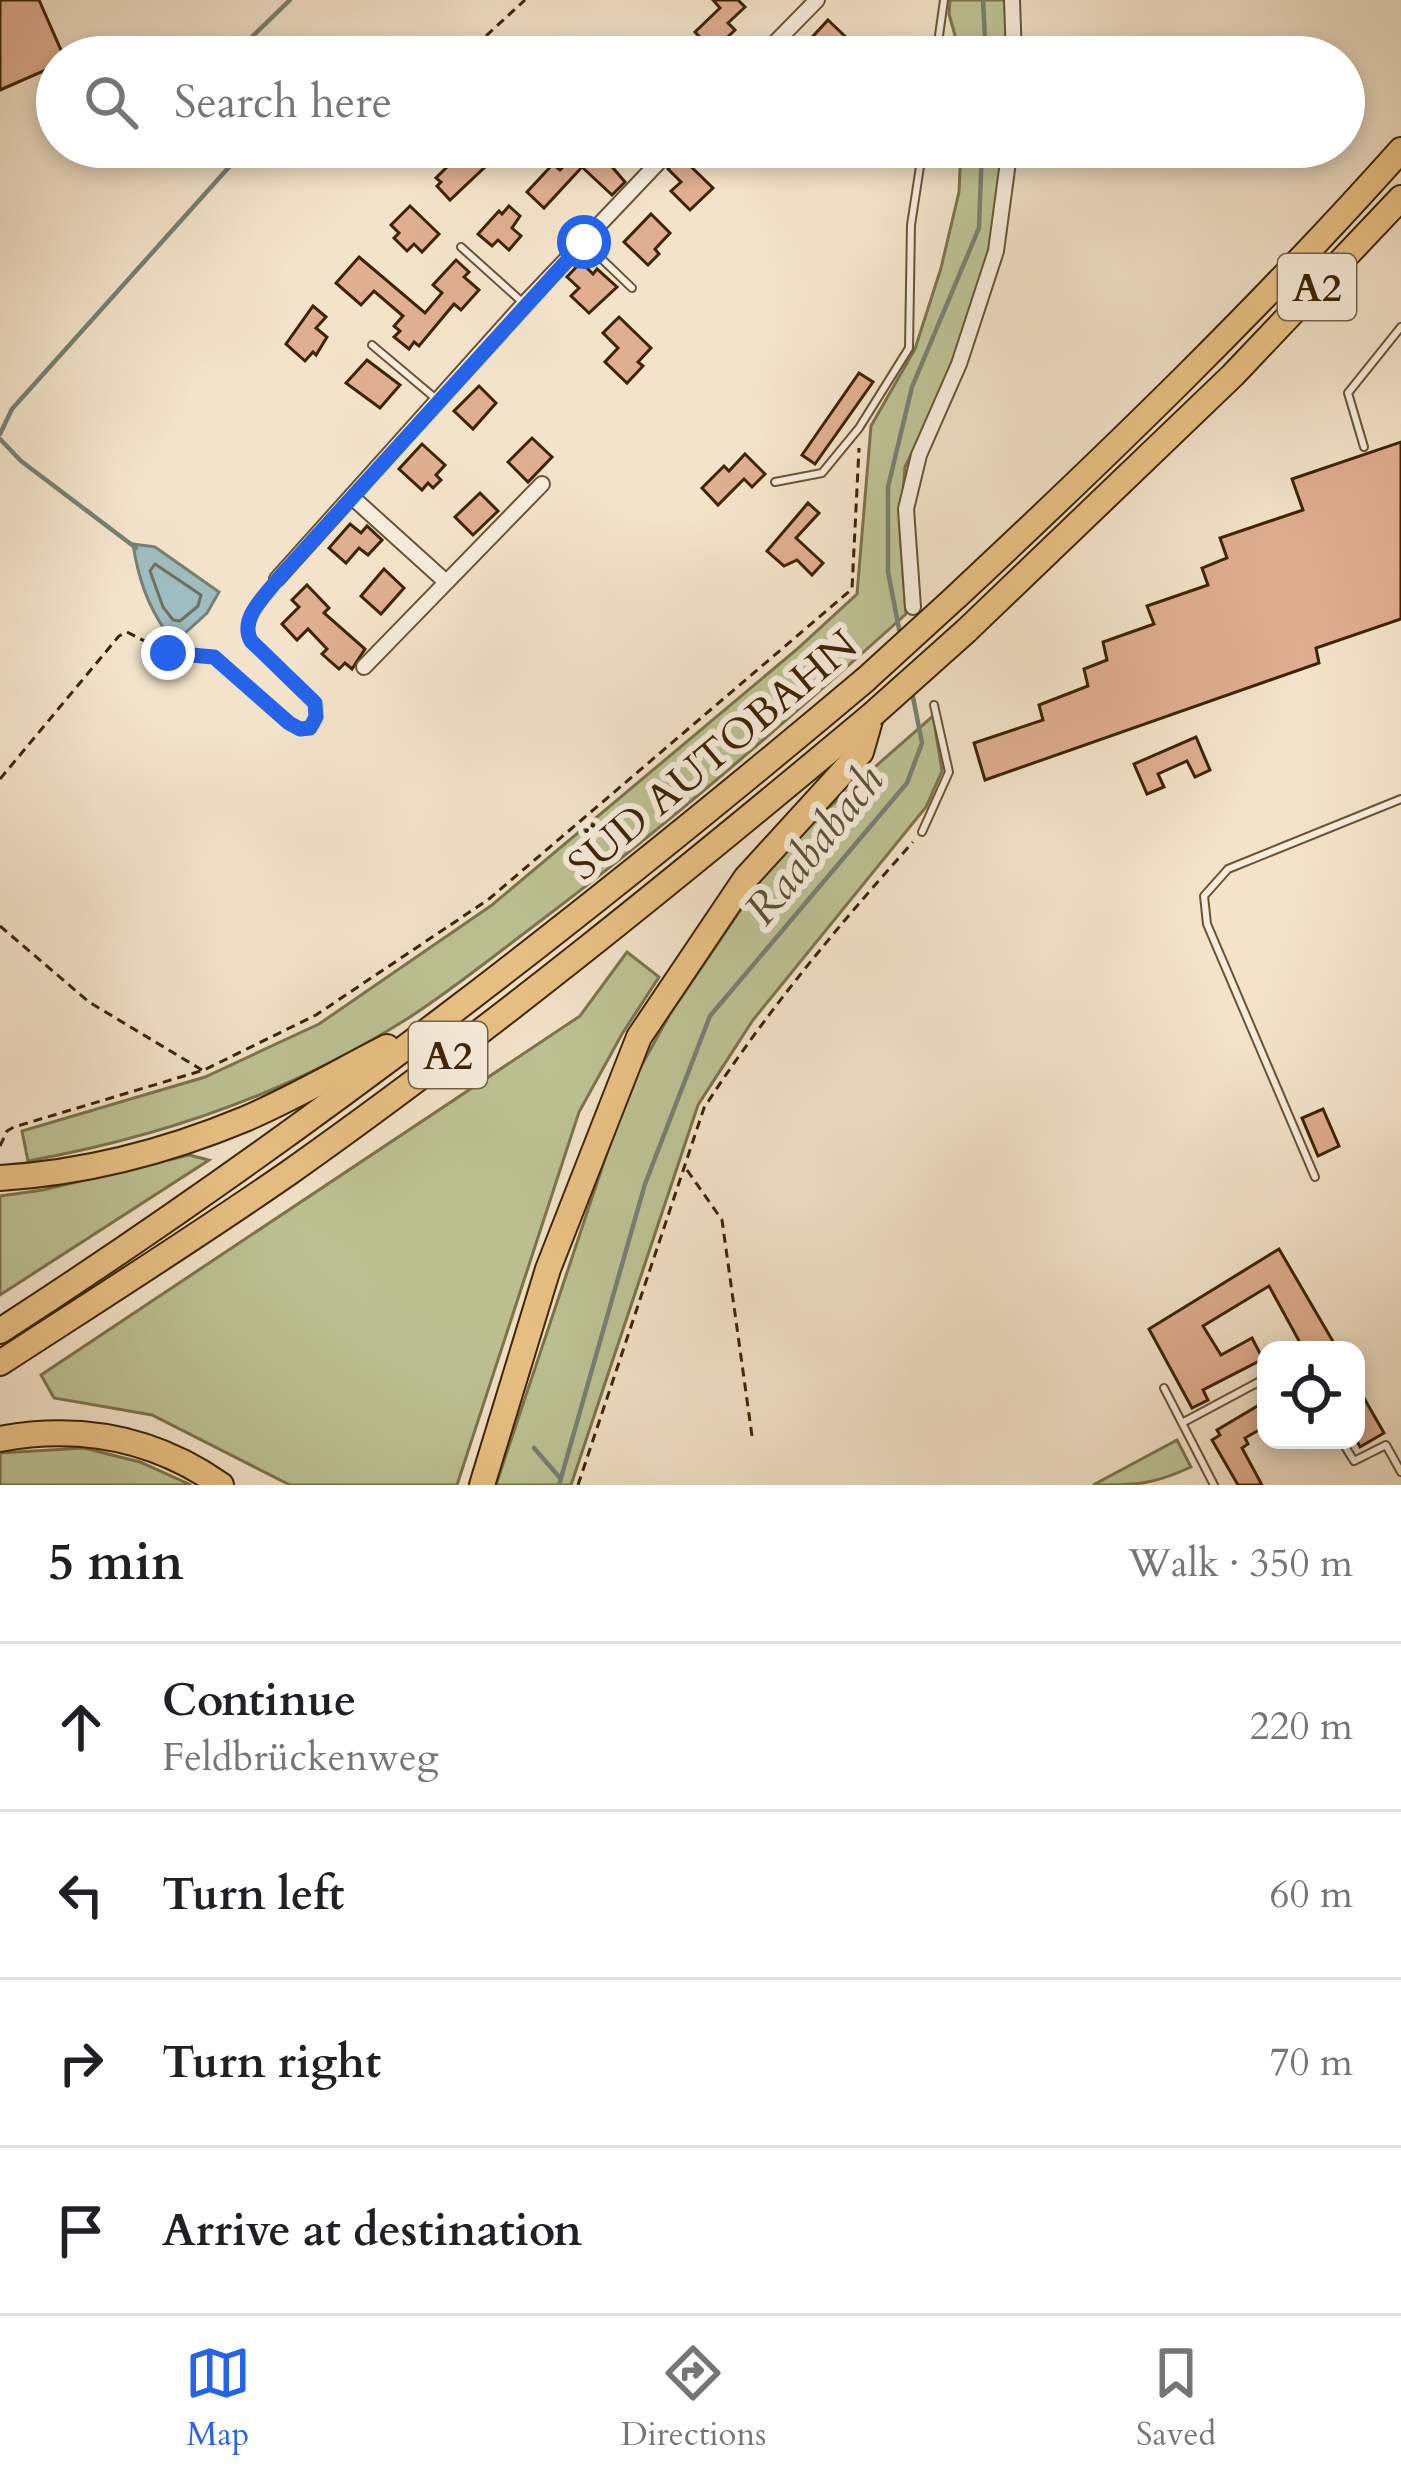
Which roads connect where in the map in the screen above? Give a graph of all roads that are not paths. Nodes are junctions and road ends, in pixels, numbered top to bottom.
1 (817, 0) edge
2 (944, 0) edge
3 (1012, 0) edge
4 (781, 36) edge
5 (940, 36) edge
6 (1013, 36) edge
7 (1401, 150) edge
8 (653, 168) edge
9 (920, 168) edge
10 (1007, 168) edge
11 (1401, 198) edge
12 (584, 242) junction
13 (461, 247) dead end
14 (632, 288) dead end
15 (524, 304) junction
16 (1401, 327) edge
17 (372, 345) dead end
18 (438, 400) junction
19 (1364, 446) dead end
20 (776, 482) dead end
21 (542, 484) dead end
22 (352, 497) junction
23 (278, 579) road end
24 (446, 582) junction
25 (913, 607) dead end
26 (364, 667) dead end
27 (934, 705) dead end
28 (872, 715) junction
29 (1401, 799) edge
30 (922, 832) road end
31 (443, 1019) junction
32 (1315, 1177) dead end
33 (0, 1178) edge
34 (0, 1331) edge
35 (0, 1363) edge
36 (1257, 1383) edge
37 (1164, 1388) dead end
38 (1182, 1423) junction
39 (0, 1438) edge
40 (1346, 1449) edge
41 (1401, 1472) edge
42 (221, 1485) edge
43 (482, 1485) edge
44 (1214, 1485) edge

1 - 4 street
2 - 5 lane
3 - 6 street
7 - 31 highway, SÜD AUTOBAHN / A2, bridge
8 - 12 street
9 - 20 lane
10 - 25 street
11 - 28 highway, SÜD AUTOBAHN / A2, bridge
12 - 14 lane
12 - 15 street
13 - 15 lane
15 - 18 street
16 - 19 lane
17 - 18 lane
18 - 22 street
21 - 24 street
22 - 23 street
22 - 24 street
24 - 26 street
27 - 30 lane
28 - 35 highway, SÜD AUTOBAHN / A2
28 - 43 highway
29 - 32 lane
31 - 33 highway
31 - 34 highway, SÜD AUTOBAHN / A2
36 - 38 lane
37 - 38 lane
38 - 44 lane
39 - 42 highway
40 - 41 lane

